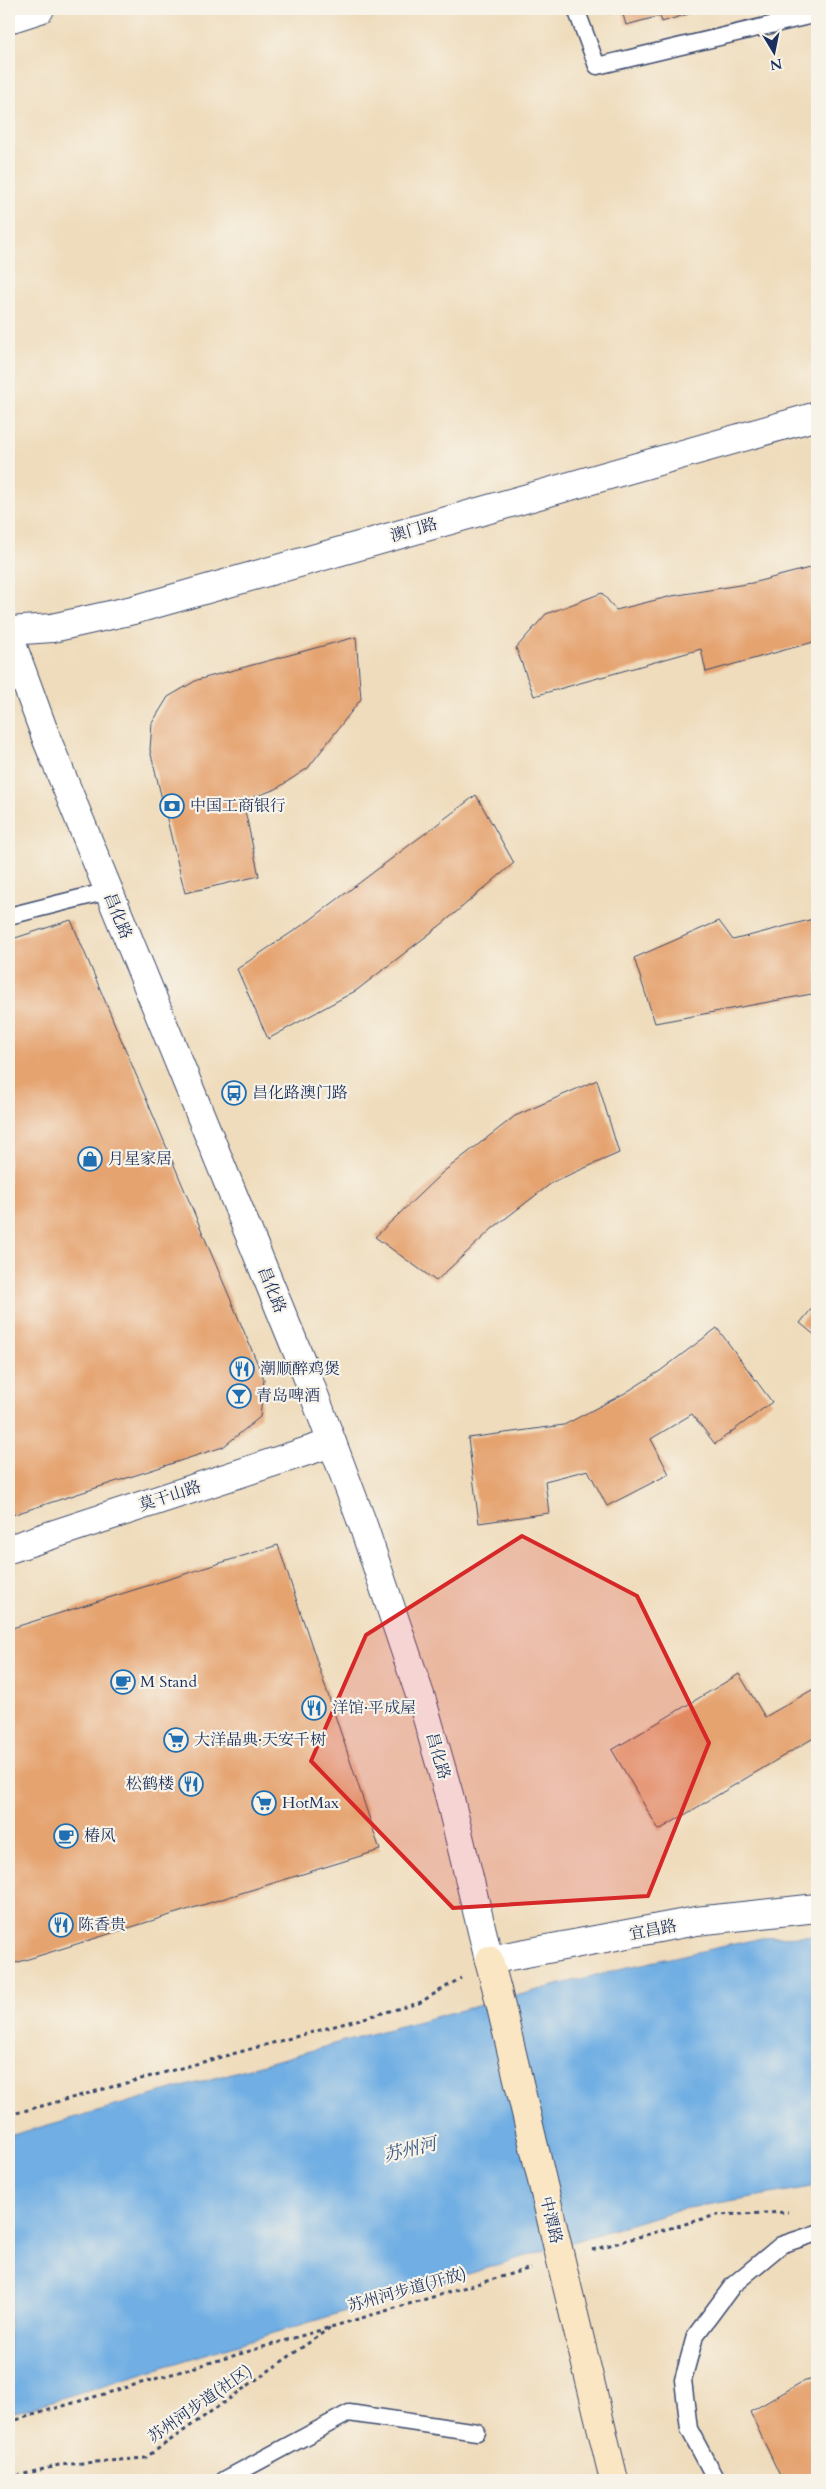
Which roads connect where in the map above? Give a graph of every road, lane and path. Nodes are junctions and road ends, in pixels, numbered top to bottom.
1 (40, 9) edge
2 (576, 9) edge
3 (817, 14) edge
4 (9, 19) edge
5 (817, 416) edge
6 (9, 632) edge
7 (9, 636) edge
8 (108, 891) junction
9 (9, 916) edge
10 (332, 1443) junction
11 (9, 1549) edge
12 (817, 1908) edge
13 (489, 1960) junction
14 (9, 2115) edge
15 (797, 2212) dead end
16 (817, 2233) edge
17 (583, 2253) dead end
18 (536, 2267) dead end
19 (333, 2325) junction
20 (9, 2422) edge
21 (477, 2432) dead end
22 (9, 2478) edge
23 (224, 2480) edge
24 (614, 2480) edge
25 (716, 2480) edge

1 - 4 street
2 - 3 lane
5 - 6 street, 澳门路
7 - 8 street, 昌化路
8 - 9 lane
8 - 10 street, 昌化路
10 - 11 street, 莫干山路
10 - 13 street, 昌化路
12 - 13 street, 宜昌路
13 - 14 path
13 - 24 street, 中潭路, bridge
15 - 17 path
16 - 25 lane
18 - 19 path, 苏州河步道(开放)
19 - 20 path, 苏州河步道(开放)
19 - 22 path, 苏州河步道(社区)
21 - 23 lane

